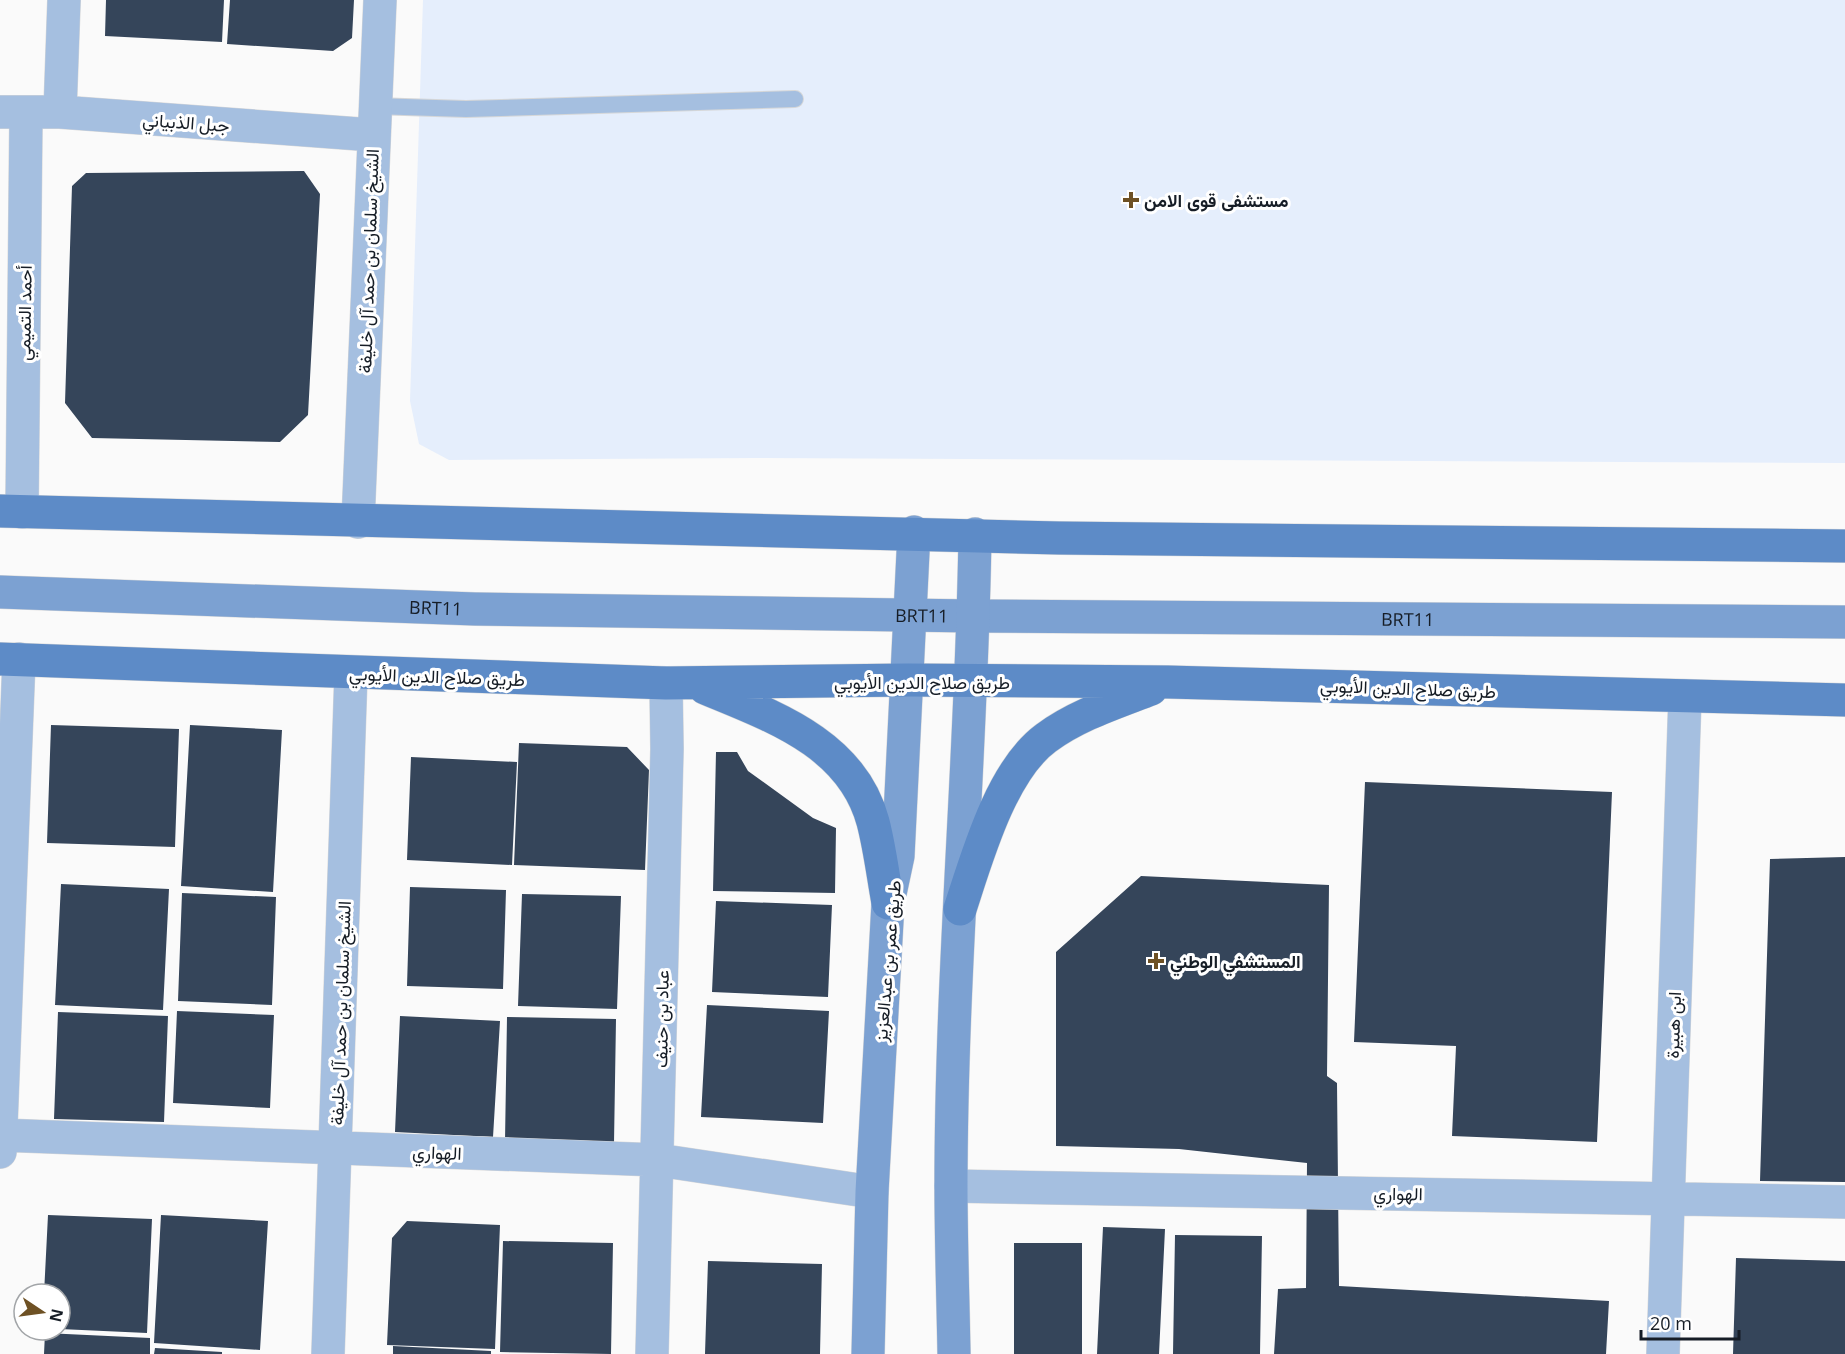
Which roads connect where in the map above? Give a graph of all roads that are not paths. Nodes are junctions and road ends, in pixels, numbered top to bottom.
1 (64, 0) edge
2 (380, 0) edge
3 (795, 99) dead end
4 (13, 112) edge
5 (60, 112) junction
6 (373, 121) junction
7 (11, 512) edge
8 (357, 522) junction
9 (914, 532) junction
10 (975, 534) junction
11 (1845, 546) edge
12 (0, 592) edge
13 (910, 615) junction
14 (974, 616) junction
15 (1845, 622) edge
16 (9, 659) edge
17 (351, 673) junction
18 (907, 680) junction
19 (971, 681) junction
20 (1168, 682) junction
21 (681, 683) junction
22 (1685, 696) junction
23 (1845, 700) edge
24 (888, 903) junction
25 (960, 909) junction
26 (0, 1135) edge
27 (335, 1148) junction
28 (0, 1152) edge
29 (658, 1160) junction
30 (951, 1186) junction
31 (872, 1192) junction
32 (1667, 1198) junction
33 (1845, 1202) edge
34 (328, 1354) edge
35 (652, 1354) edge
36 (868, 1354) edge
37 (954, 1354) edge
38 (1663, 1354) edge

1 - 5 street
2 - 6 street, الشيخ سلمان بن حمد آل خليفة
3 - 6 lane
4 - 5 street, جبل الذبياني
4 - 7 street, أحمد التميمي
5 - 6 street, جبل الذبياني
6 - 8 street, الشيخ سلمان بن حمد آل خليفة
7 - 8 main road
8 - 9 main road
9 - 10 main road
9 - 13 main road, طريق عمر بن عبدالعزيز
10 - 11 main road
10 - 14 main road
12 - 13 main road, BRT11
13 - 14 main road, BRT11
13 - 18 main road, طريق عمر بن عبدالعزيز
14 - 15 main road, BRT11
14 - 19 main road
16 - 17 main road, طريق صلاح الدين الأيوبي
16 - 26 street
17 - 21 main road, طريق صلاح الدين الأيوبي
17 - 27 street, الشيخ سلمان بن حمد آل خليفة
18 - 19 main road, طريق صلاح الدين الأيوبي
18 - 21 main road, طريق صلاح الدين الأيوبي
18 - 24 main road, طريق عمر بن عبدالعزيز
19 - 20 main road, طريق صلاح الدين الأيوبي
19 - 25 main road
20 - 22 main road, طريق صلاح الدين الأيوبي
20 - 25 main road
21 - 24 main road
21 - 29 street, عباد بن حنيف
22 - 23 main road, طريق صلاح الدين الأيوبي
22 - 32 street, ابن هبيرة
24 - 31 main road, طريق عمر بن عبدالعزيز
25 - 30 main road
26 - 27 street, الهواري
26 - 28 street
27 - 29 street, الهواري
27 - 34 street, الشيخ سلمان بن حمد آل خليفة
29 - 31 street, الهواري
29 - 35 street, عباد بن حنيف
30 - 32 street, الهواري
30 - 37 main road
31 - 36 main road, طريق عمر بن عبدالعزيز
32 - 33 street, الهواري
32 - 38 street, ابن هبيرة

